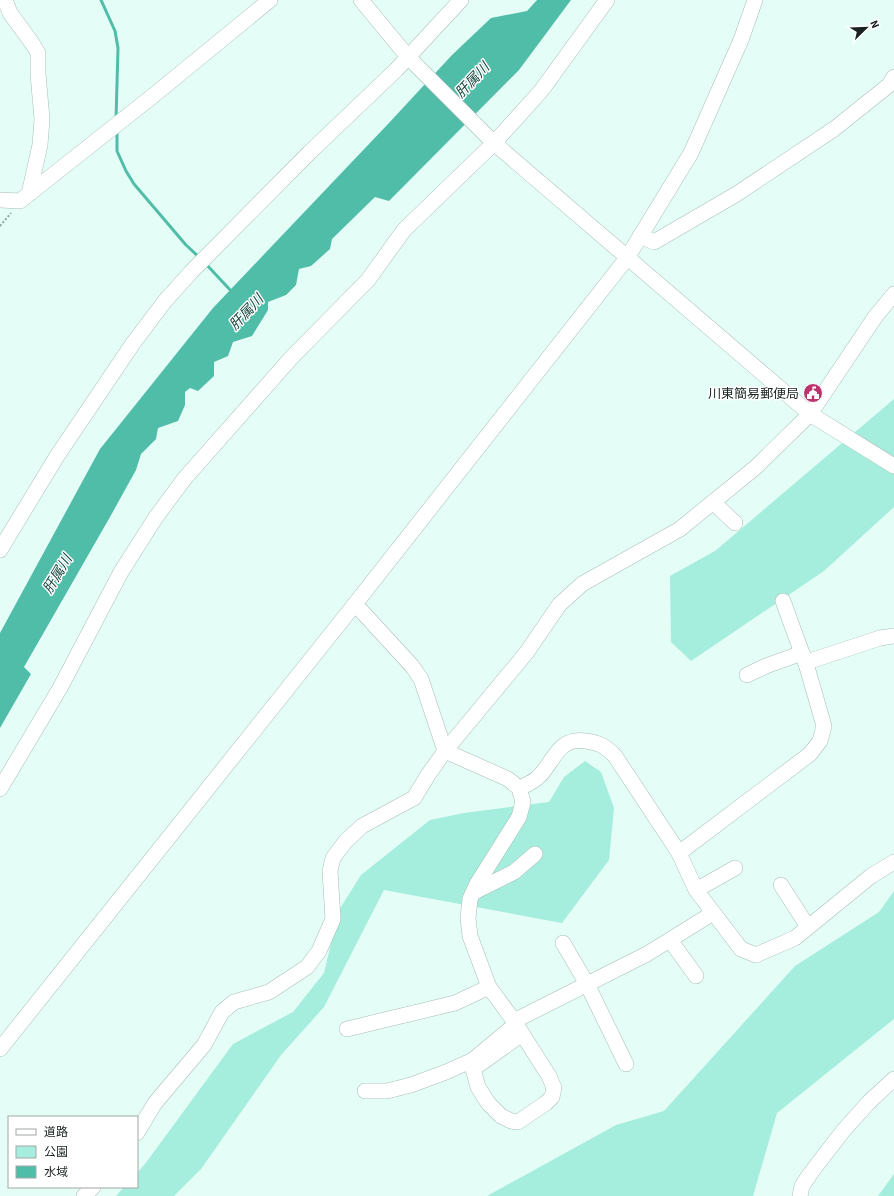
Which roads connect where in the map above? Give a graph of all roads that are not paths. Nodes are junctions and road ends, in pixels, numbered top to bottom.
1 (5, 0) edge
2 (270, 0) edge
3 (361, 0) edge
4 (461, 0) edge
5 (607, 0) edge
6 (755, 0) edge
7 (410, 58) junction
8 (894, 77) edge
9 (494, 143) junction
10 (29, 194) junction
11 (0, 200) edge
12 (640, 236) junction
13 (627, 258) junction
14 (894, 294) edge
15 (810, 414) junction
16 (894, 466) edge
17 (713, 502) junction
18 (735, 523) dead end
19 (0, 550) edge
20 (783, 601) dead end
21 (355, 604) junction
22 (894, 636) edge
23 (805, 660) junction
24 (747, 675) dead end
25 (445, 751) junction
26 (519, 788) junction
27 (0, 789) edge
28 (679, 853) junction
29 (535, 854) dead end
30 (894, 862) edge
31 (735, 868) dead end
32 (780, 885) dead end
33 (696, 890) junction
34 (474, 892) junction
35 (713, 913) junction
36 (808, 927) junction
37 (670, 940) junction
38 (563, 943) dead end
39 (696, 976) dead end
40 (587, 984) junction
41 (489, 987) junction
42 (517, 1027) junction
43 (346, 1029) dead end
44 (0, 1049) edge
45 (626, 1064) dead end
46 (473, 1069) junction
47 (894, 1079) edge
48 (433, 1086) dead end
49 (365, 1091) dead end
50 (138, 1131) edge
51 (92, 1188) edge
52 (84, 1196) edge
53 (800, 1196) edge

1 - 10 street
2 - 10 street
3 - 7 street
4 - 7 street
5 - 9 street
6 - 12 street
7 - 9 street
7 - 19 street
8 - 12 street
9 - 13 street
9 - 27 street
10 - 11 street
12 - 13 street
13 - 15 street
13 - 21 street
14 - 15 street
15 - 16 street
15 - 17 street
17 - 18 street
17 - 25 street
20 - 23 street
21 - 25 street
21 - 44 street
22 - 23 street
23 - 24 street
23 - 28 street
25 - 26 street
25 - 50 street
26 - 28 street
26 - 34 street
28 - 33 street
29 - 34 street
30 - 36 street
31 - 33 street
32 - 36 street
33 - 35 street
34 - 41 street
35 - 36 street
35 - 37 street
37 - 39 street
37 - 40 street
38 - 40 street
40 - 42 street
40 - 45 street
41 - 42 street
41 - 43 street
42 - 46 street
42 - 46 street
42 - 49 street
46 - 48 street
47 - 53 street
51 - 52 street

